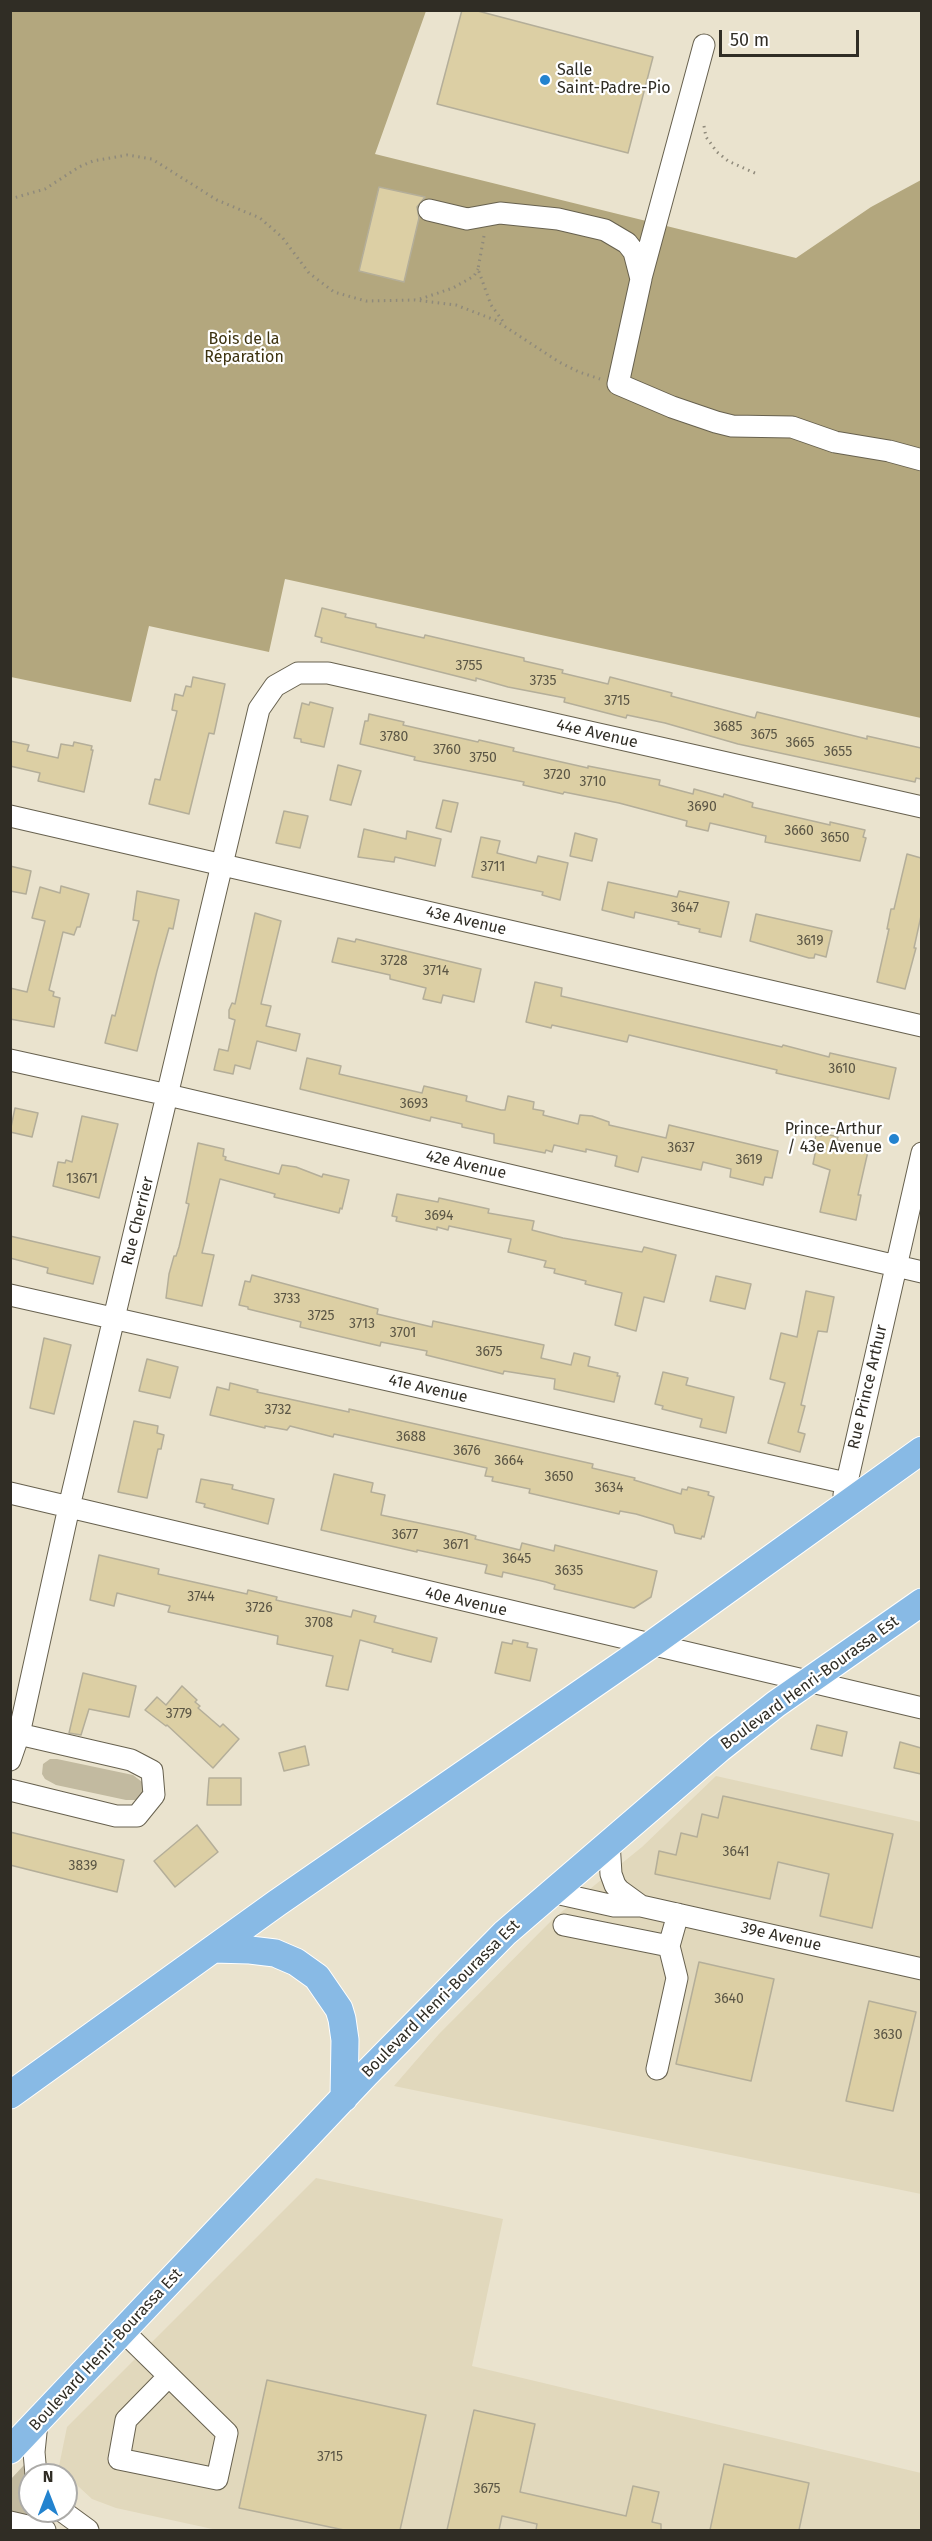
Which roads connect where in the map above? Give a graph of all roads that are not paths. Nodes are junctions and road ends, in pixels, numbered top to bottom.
1 (704, 45) dead end
2 (429, 210) dead end
3 (640, 279) junction
4 (921, 460) edge
5 (276, 686) joint
6 (921, 807) edge
7 (10, 816) edge
8 (222, 864) junction
9 (921, 1026) edge
10 (10, 1060) edge
11 (168, 1095) junction
12 (921, 1153) edge
13 (896, 1266) junction
14 (921, 1272) edge
15 (10, 1295) edge
16 (114, 1318) junction
17 (921, 1450) edge
18 (10, 1493) edge
19 (844, 1496) junction
20 (69, 1507) junction
21 (921, 1602) edge
22 (652, 1644) junction
23 (809, 1681) junction
24 (921, 1708) edge
25 (15, 1733) edge
26 (10, 1760) edge
27 (10, 1790) edge
28 (609, 1842) junction
29 (551, 1892) junction
30 (640, 1906) junction
31 (678, 1914) junction
32 (564, 1924) dead end
33 (669, 1946) junction
34 (213, 1949) junction
35 (921, 1969) edge
36 (657, 2069) dead end
37 (10, 2095) edge
38 (344, 2098) junction
39 (123, 2331) junction
40 (168, 2376) junction
41 (37, 2423) junction
42 (10, 2450) edge
43 (35, 2463) edge
44 (10, 2522) edge
45 (45, 2530) edge

1 - 3 street
2 - 3 street
3 - 4 street
5 - 6 street, 44e Avenue
5 - 8 street, Rue Cherrier
7 - 8 street, 43e Avenue
8 - 9 street, 43e Avenue
8 - 11 street, Rue Cherrier
10 - 11 street, 42e Avenue
11 - 13 street, 42e Avenue
11 - 16 street, Rue Cherrier
12 - 13 street, Rue Prince Arthur
13 - 14 street, 42e Avenue
13 - 19 street, Rue Prince Arthur
15 - 16 street, 41e Avenue
16 - 19 street, 41e Avenue
16 - 20 street, Rue Cherrier
17 - 19 main road
18 - 20 street, 40e Avenue
19 - 22 main road
20 - 22 street, 40e Avenue
20 - 25 street, Rue Cherrier
21 - 23 main road, Boulevard Henri-Bourassa Est
22 - 23 street, 40e Avenue
22 - 34 main road
23 - 24 street, 40e Avenue
23 - 28 main road, Boulevard Henri-Bourassa Est
25 - 26 street, Rue Cherrier
25 - 27 street
28 - 29 main road, Boulevard Henri-Bourassa Est
28 - 30 street, 39e Avenue
29 - 30 street, 39e Avenue
29 - 38 main road, Boulevard Henri-Bourassa Est
30 - 31 street, 39e Avenue
31 - 33 street
31 - 35 street, 39e Avenue
32 - 33 street
33 - 36 street
34 - 37 main road
34 - 38 main road
38 - 39 main road, Boulevard Henri-Bourassa Est
39 - 40 street
39 - 41 main road, Boulevard Henri-Bourassa Est
40 - 40 street
41 - 42 main road, Boulevard Henri-Bourassa Est
41 - 43 street
44 - 45 street

